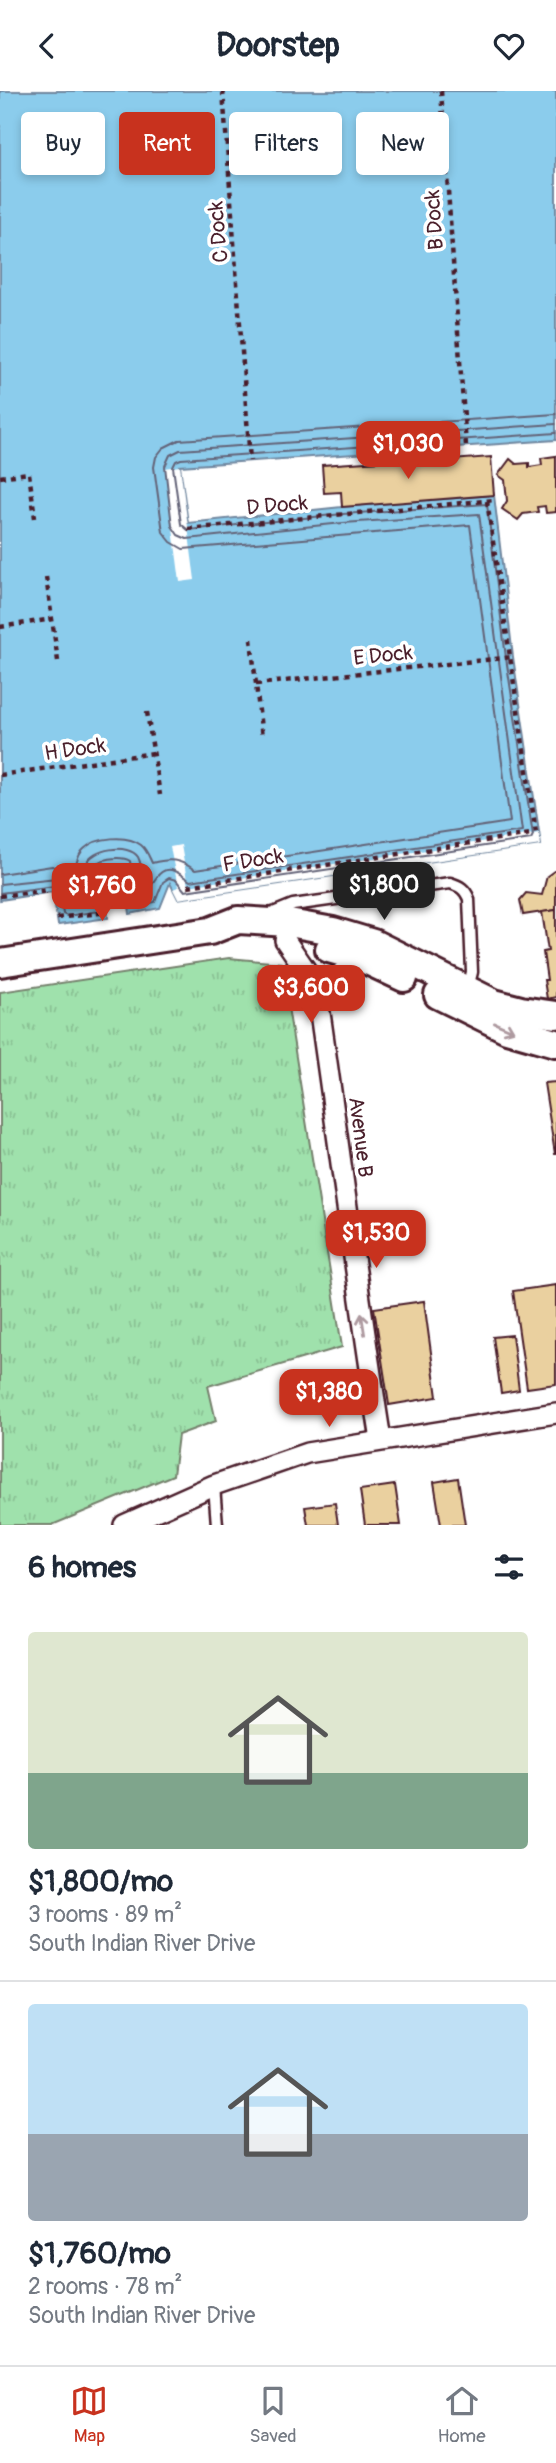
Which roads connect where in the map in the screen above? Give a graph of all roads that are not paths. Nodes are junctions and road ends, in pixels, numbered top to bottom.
1 (259, 921) junction
2 (210, 931) junction
3 (285, 940) junction
4 (361, 958) junction
5 (0, 963) edge
6 (464, 997) junction
7 (319, 1006) junction
8 (556, 1014) edge
9 (556, 1043) edge
10 (556, 1413) edge
11 (382, 1440) junction
12 (214, 1485) junction
13 (124, 1525) edge
14 (217, 1525) edge

1 - 2 street
1 - 6 street
1 - 6 lane
2 - 3 street
2 - 5 street
3 - 4 street
3 - 7 street, Avenue B
4 - 6 street
4 - 7 street
6 - 8 street
6 -> 9 street
11 -> 7 street, Avenue B
10 - 11 street
11 - 12 street
12 - 13 street
12 - 14 lane

